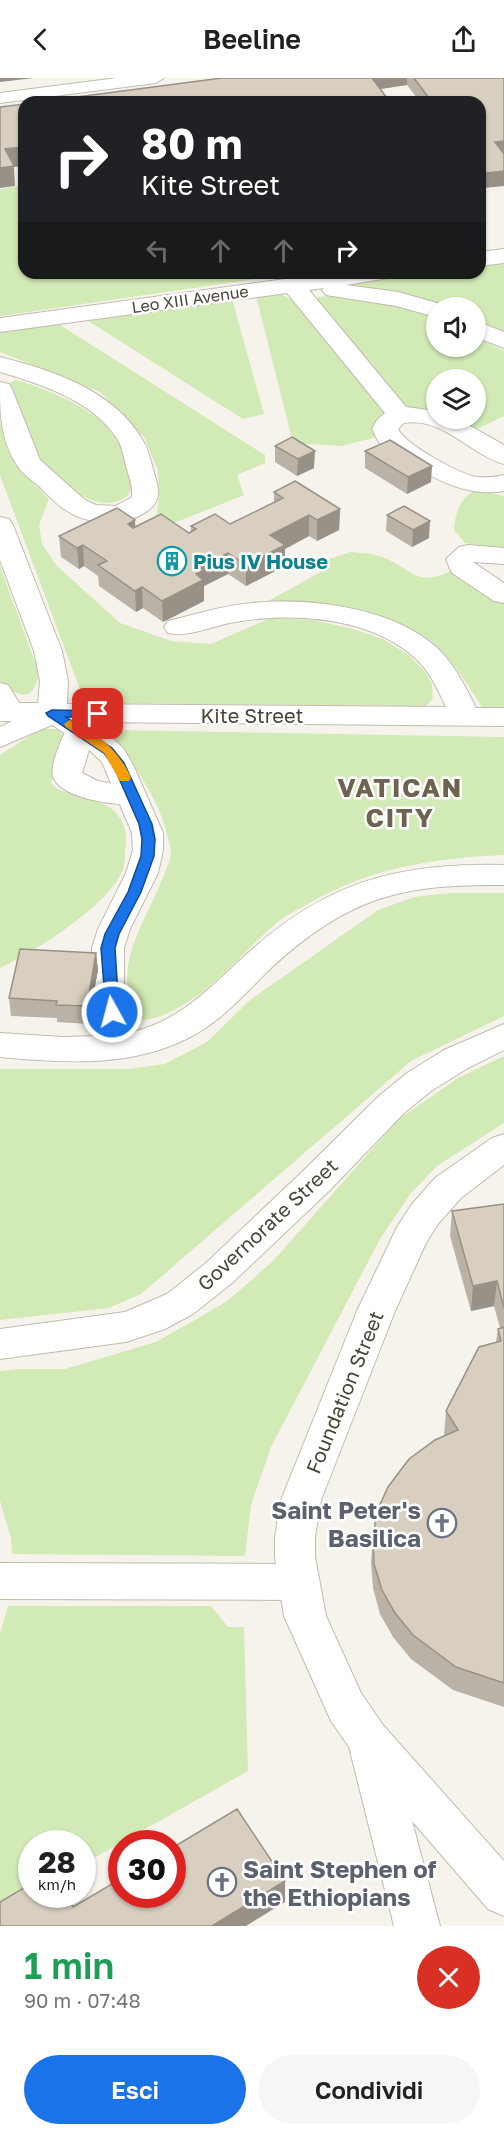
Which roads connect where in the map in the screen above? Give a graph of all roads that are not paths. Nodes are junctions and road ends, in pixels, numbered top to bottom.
1 (156, 78) edge
2 (0, 98) edge
3 (504, 256) edge
4 (486, 259) edge
5 (336, 279) edge
6 (293, 285) junction
7 (426, 307) edge
8 (0, 325) edge
9 (486, 333) edge
10 (504, 341) edge
11 (0, 364) edge
12 (0, 389) edge
13 (395, 409) dead end
14 (504, 424) edge
15 (475, 438) junction
16 (504, 456) edge
17 (504, 483) edge
18 (0, 525) edge
19 (504, 556) edge
20 (504, 595) edge
21 (178, 627) dead end
22 (3, 713) edge
23 (52, 713) junction
24 (465, 716) junction
25 (504, 717) edge
26 (80, 730) junction
27 (131, 796) junction
28 (504, 875) edge
29 (504, 1036) edge
30 (0, 1045) edge
31 (118, 1048) junction
32 (504, 1147) edge
33 (0, 1344) edge
34 (0, 1581) edge
35 (298, 1582) junction
36 (368, 1739) junction
37 (504, 1894) edge
38 (417, 1926) edge

1 - 2 lane
3 - 4 street
5 - 6 street, Leo XIII Avenue
6 - 7 street
6 - 8 street, Leo XIII Avenue
6 - 13 street
9 - 10 street
11 - 12 street
14 - 15 street
15 - 16 street
15 - 17 street
18 - 23 street
19 - 20 street
21 - 24 street
22 - 23 street
23 - 24 street, Kite Street
23 - 26 street
24 - 25 street, Kite Street
26 - 27 street
26 - 27 street
27 - 31 street
28 - 31 street
29 - 33 street, Governorate Street
30 - 31 street
32 - 35 street, Foundation Street
34 - 35 street
35 - 36 street, Foundation Street
36 - 37 street
36 - 38 street

